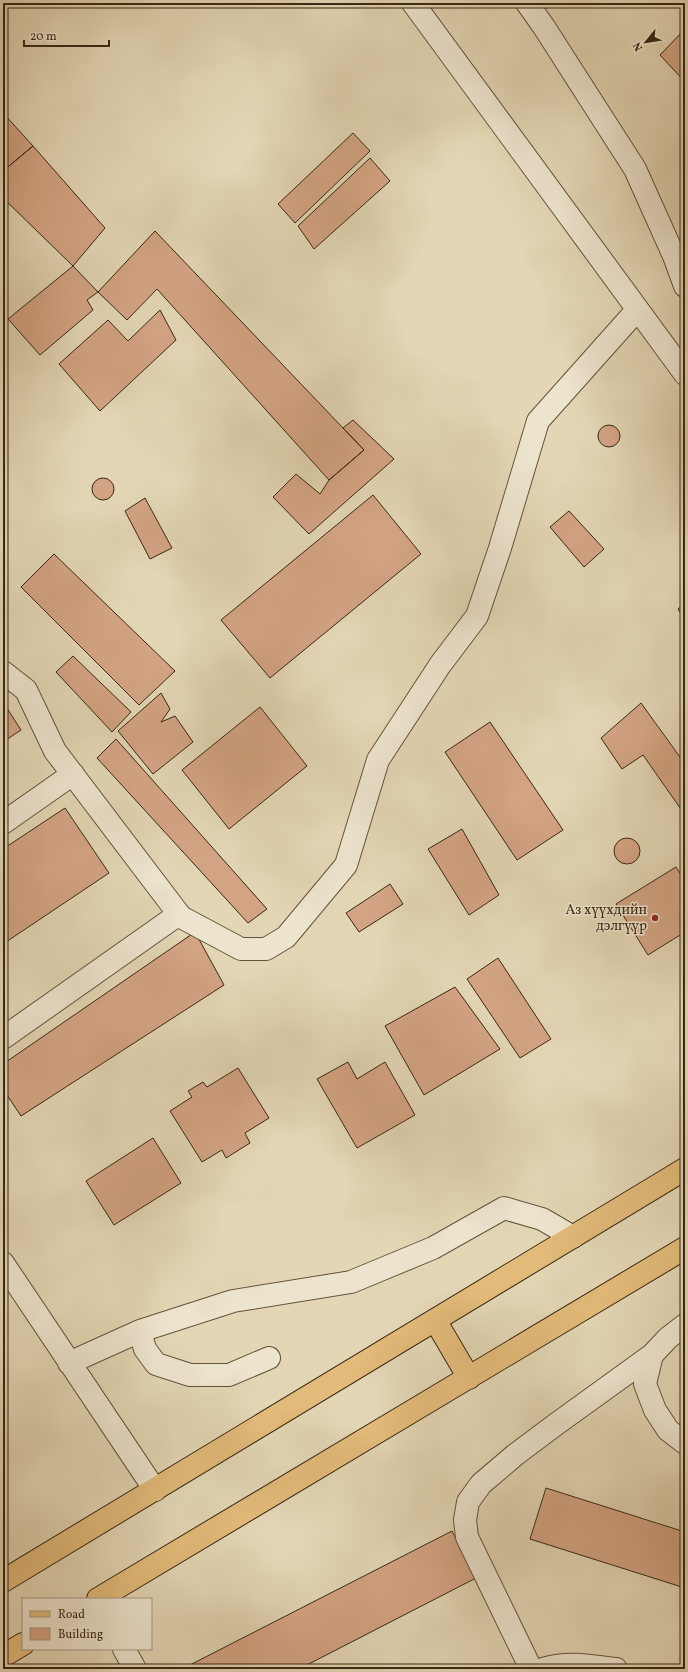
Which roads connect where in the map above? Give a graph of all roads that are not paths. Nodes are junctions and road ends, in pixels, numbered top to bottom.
1 (414, 3) edge
2 (527, 3) edge
3 (685, 286) edge
4 (637, 310) junction
5 (682, 360) edge
6 (3, 672) edge
7 (73, 774) junction
8 (3, 823) edge
9 (179, 914) junction
10 (3, 1038) edge
11 (685, 1169) edge
12 (573, 1237) junction
13 (683, 1251) edge
14 (3, 1263) edge
15 (435, 1320) junction
16 (685, 1325) edge
17 (140, 1331) junction
18 (652, 1355) junction
19 (269, 1358) dead end
20 (70, 1363) junction
21 (469, 1378) junction
22 (685, 1443) edge
23 (155, 1490) junction
24 (3, 1581) edge
25 (100, 1598) edge
26 (22, 1645) edge
27 (125, 1650) edge
28 (3, 1656) edge
29 (135, 1669) edge
30 (531, 1669) edge
31 (543, 1669) edge
32 (616, 1669) edge

1 - 4 street
2 - 3 street
4 - 5 street
4 - 9 street
6 - 7 street
7 - 8 street
7 - 9 street
9 - 10 street
11 - 12 main road
12 - 15 main road
12 - 17 street
13 - 21 main road
14 - 20 street
15 - 21 main road
15 - 23 main road
16 - 18 street
17 - 19 street
17 - 20 street
18 - 22 street
18 - 30 street
20 - 23 street
21 - 25 main road
23 - 24 main road
26 - 28 main road
27 - 29 street
31 - 32 street

